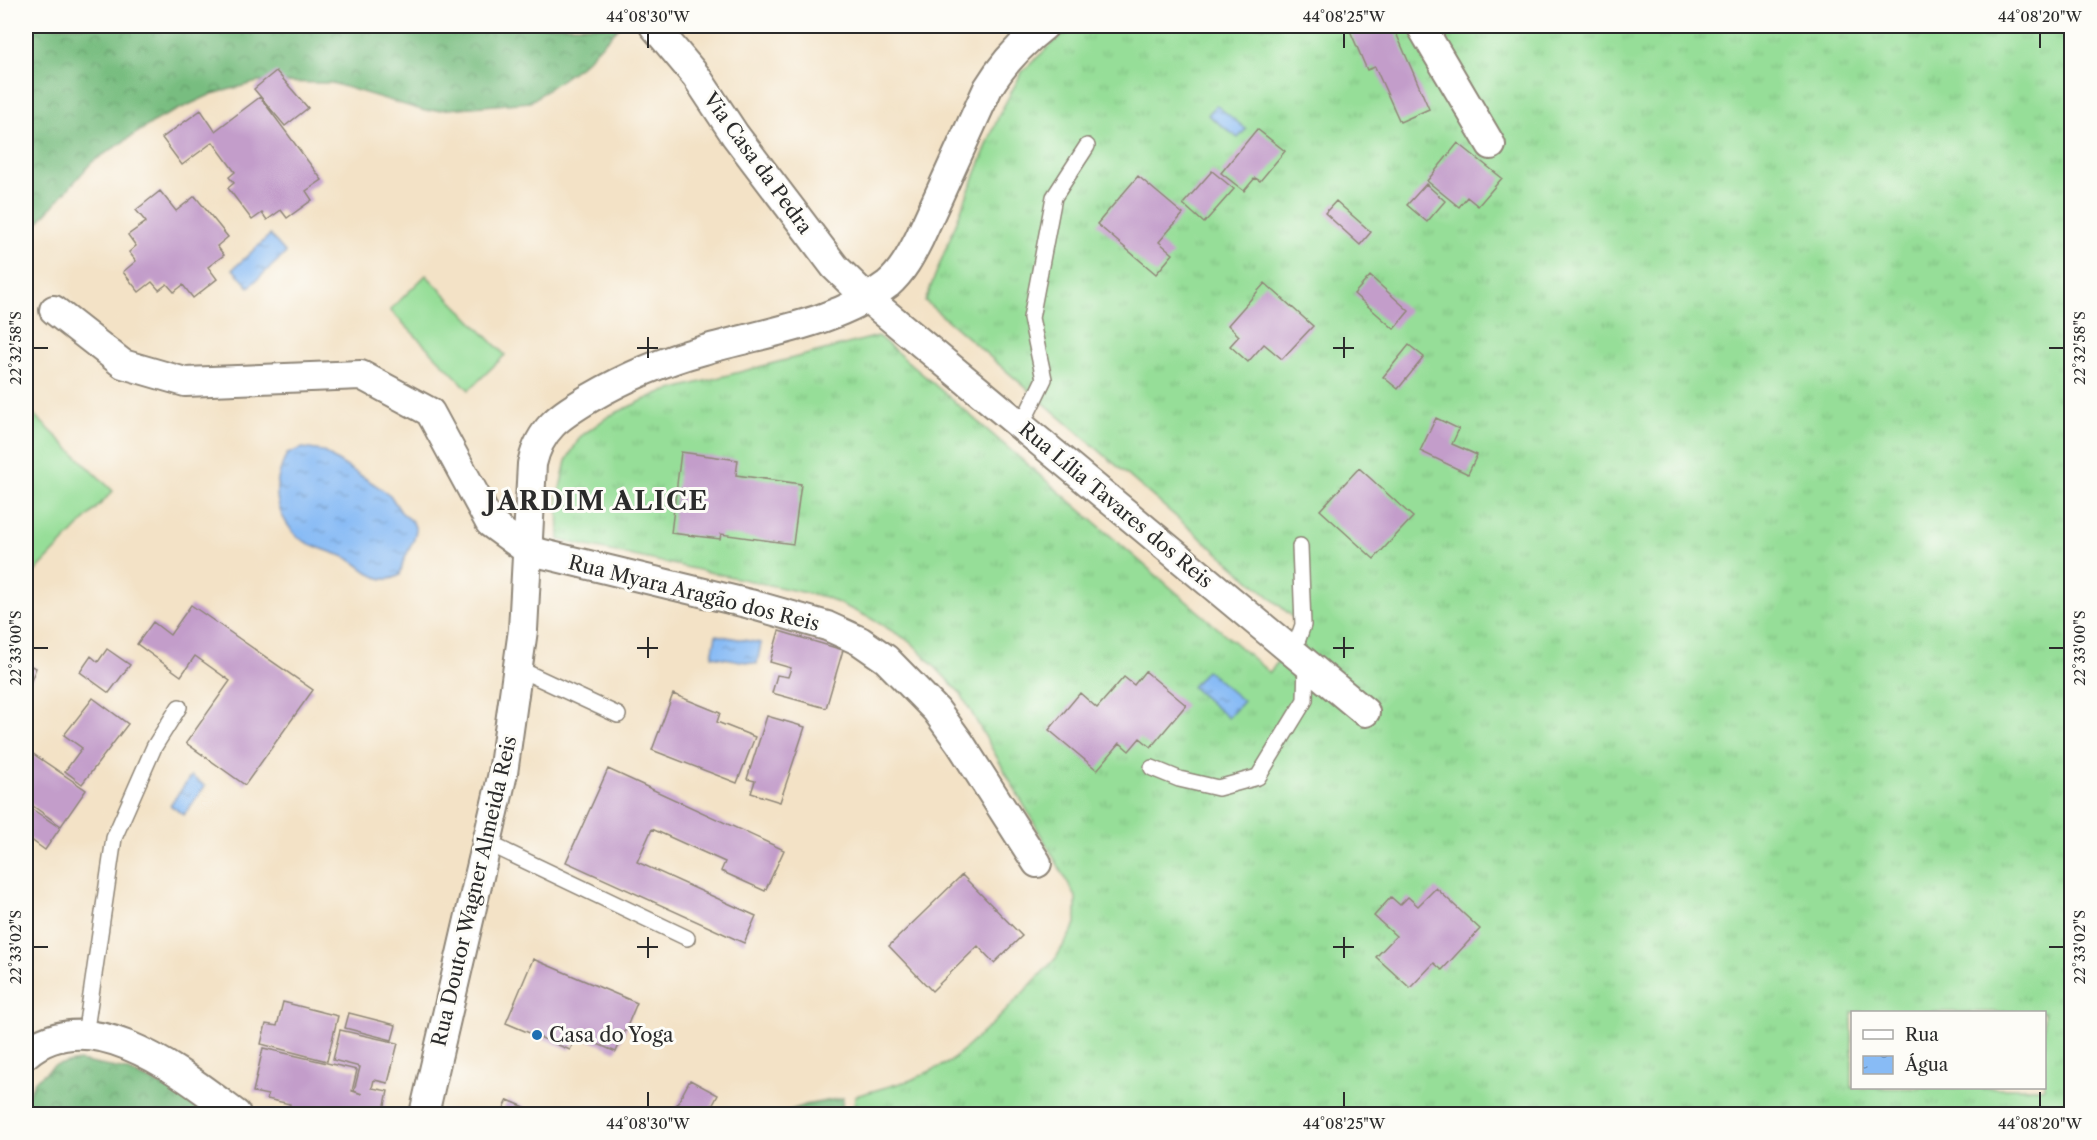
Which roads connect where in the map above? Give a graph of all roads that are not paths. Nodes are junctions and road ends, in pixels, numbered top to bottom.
1 (654, 26) edge
2 (1044, 26) edge
3 (1421, 26) edge
4 (1491, 145) dead end
5 (1087, 146) dead end
6 (867, 298) junction
7 (54, 310) dead end
8 (1021, 426) junction
9 (1300, 546) dead end
10 (527, 550) junction
11 (1300, 658) junction
12 (519, 669) junction
13 (179, 707) dead end
14 (1365, 712) dead end
15 (618, 716) dead end
16 (1152, 768) dead end
17 (488, 843) junction
18 (1037, 863) dead end
19 (687, 938) dead end
20 (85, 1036) junction
21 (26, 1054) edge
22 (425, 1107) edge
23 (236, 1114) edge

1 - 6 street, Via Casa da Pedra
2 - 6 street, Rua Doutor Wagner Almeida Reis
3 - 4 street
5 - 8 lane
6 - 8 street, Rua Lília Tavares dos Reis
6 - 10 street, Rua Doutor Wagner Almeida Reis
7 - 10 street
8 - 11 street, Rua Lília Tavares dos Reis
9 - 11 lane
10 - 12 street, Rua Doutor Wagner Almeida Reis
10 - 18 street, Rua Myara Aragão dos Reis
11 - 14 street, Rua Lília Tavares dos Reis
11 - 16 lane
12 - 15 lane
12 - 17 street, Rua Doutor Wagner Almeida Reis
13 - 20 lane
17 - 19 lane
17 - 22 street, Rua Doutor Wagner Almeida Reis
20 - 21 street
20 - 23 street

